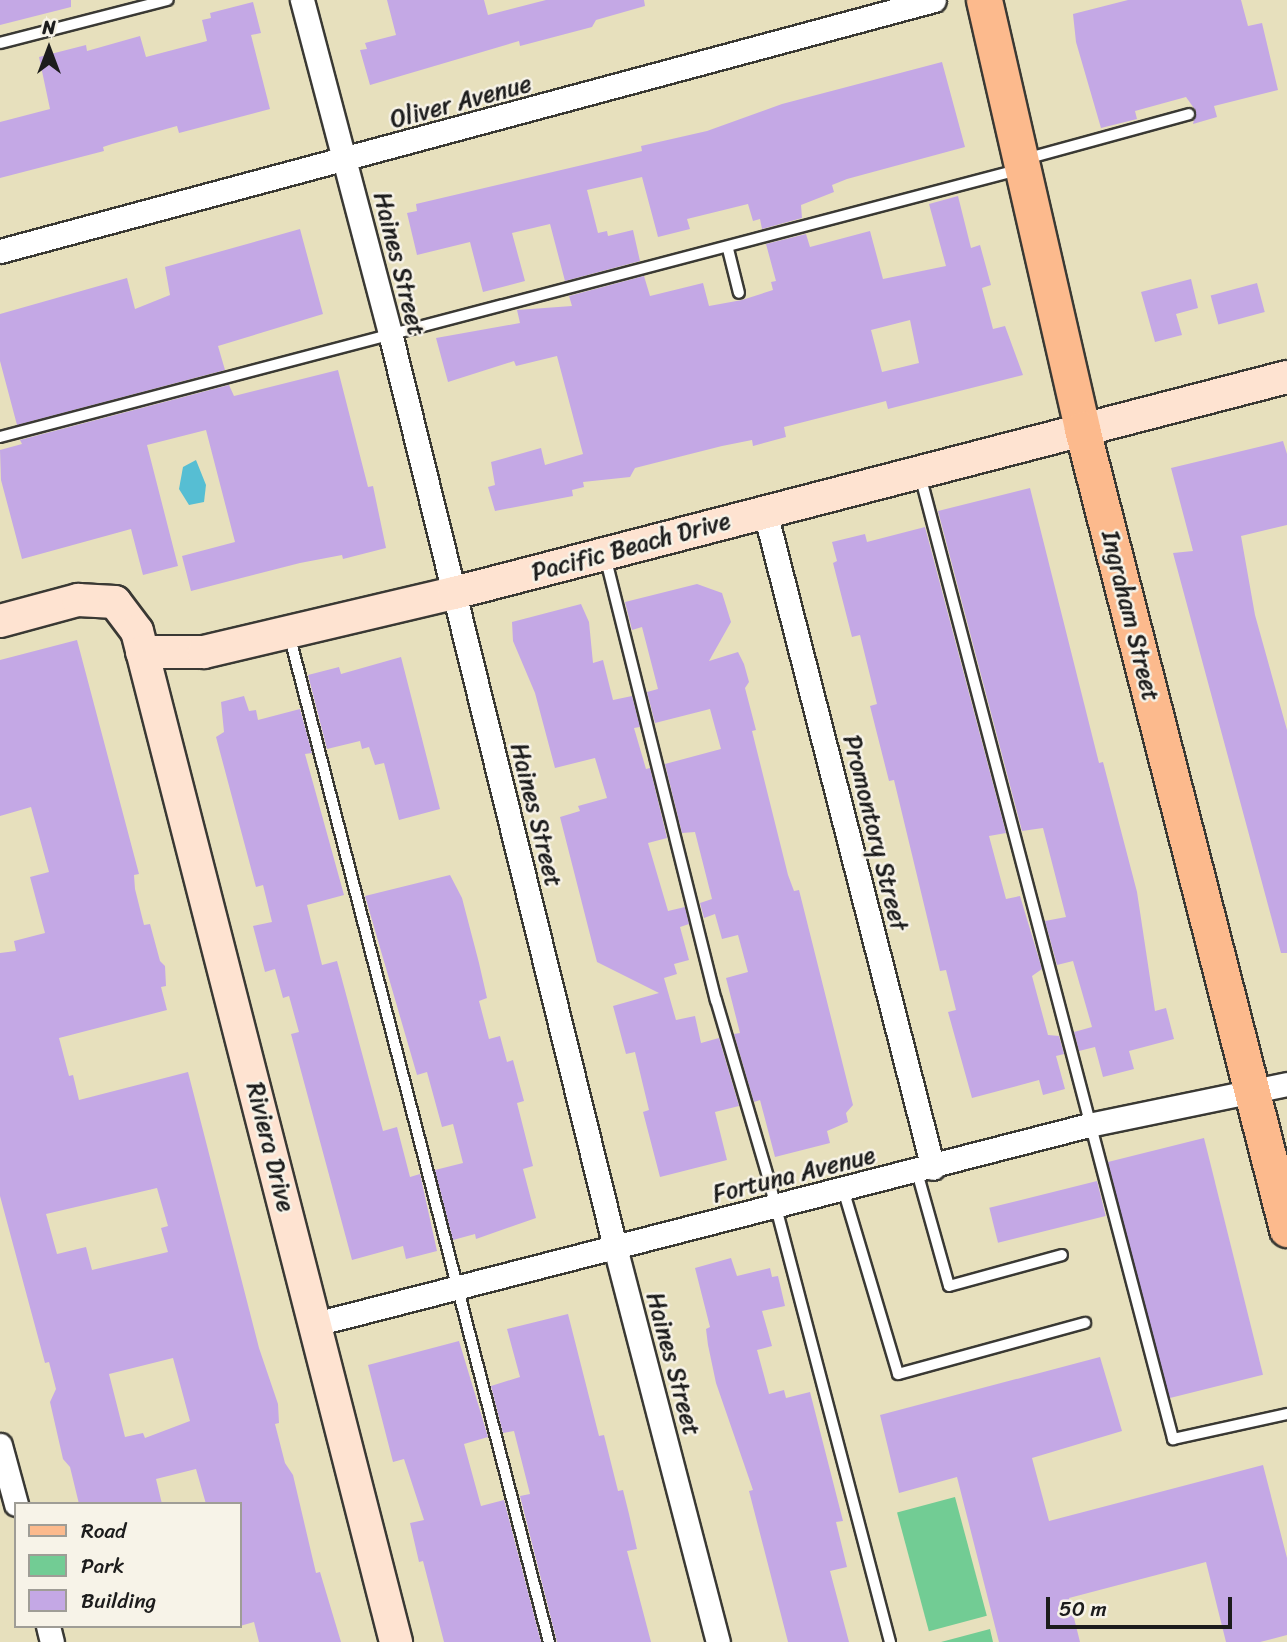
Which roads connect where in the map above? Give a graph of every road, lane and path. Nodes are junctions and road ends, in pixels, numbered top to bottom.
1 (168, 0) edge
2 (302, 0) edge
3 (934, 0) edge
4 (985, 0) edge
5 (0, 43) edge
6 (1189, 114) dead end
7 (346, 160) junction
8 (1020, 165) junction
9 (728, 249) junction
10 (0, 251) edge
11 (739, 293) dead end
12 (390, 333) junction
13 (1287, 377) edge
14 (1082, 429) junction
15 (0, 437) edge
16 (919, 472) junction
17 (765, 512) junction
18 (605, 553) junction
19 (454, 593) junction
20 (0, 621) edge
21 (288, 631) junction
22 (142, 652) junction
23 (1287, 1083) edge
24 (1251, 1093) junction
25 (1089, 1125) junction
26 (925, 1170) junction
27 (843, 1189) junction
28 (776, 1208) junction
29 (1287, 1229) edge
30 (615, 1247) junction
31 (1062, 1255) dead end
32 (458, 1286) junction
33 (1086, 1323) dead end
34 (315, 1324) junction
35 (1287, 1414) edge
36 (0, 1445) edge
37 (15, 1502) edge
38 (396, 1642) edge
39 (549, 1642) edge
40 (718, 1642) edge
41 (890, 1642) edge

1 - 5 lane
2 - 7 street, Haines Street
3 - 7 street, Oliver Avenue
4 - 8 main road, Ingraham Street
6 - 8 lane
7 - 10 street, Oliver Avenue
7 - 12 street, Haines Street
8 - 9 lane
8 - 14 main road, Ingraham Street
9 - 11 lane
9 - 12 lane
12 - 15 lane
12 - 19 street, Haines Street
13 - 14 street, Pacific Beach Drive
14 - 16 street, Pacific Beach Drive
14 - 24 main road, Ingraham Street
16 - 17 street, Pacific Beach Drive
16 - 25 lane
17 - 18 street, Pacific Beach Drive
17 - 26 street, Promontory Street
18 - 19 street, Pacific Beach Drive
18 - 28 lane
19 - 21 street, Pacific Beach Drive
19 - 30 street, Haines Street
20 - 22 street
21 - 22 street, Pacific Beach Drive
21 - 32 lane
22 - 34 street, Riviera Drive
23 - 24 street, Fortuna Avenue
24 - 25 street, Fortuna Avenue
24 - 29 main road, Ingraham Street
25 - 26 street, Fortuna Avenue
25 - 35 lane
26 - 27 street, Fortuna Avenue
26 - 31 lane
27 - 28 street, Fortuna Avenue
27 - 33 lane
28 - 30 street, Fortuna Avenue
28 - 41 lane
30 - 32 street, Fortuna Avenue
30 - 40 street, Haines Street
32 - 34 street, Fortuna Avenue
32 - 39 lane
34 - 38 street, Riviera Drive
36 - 37 street

